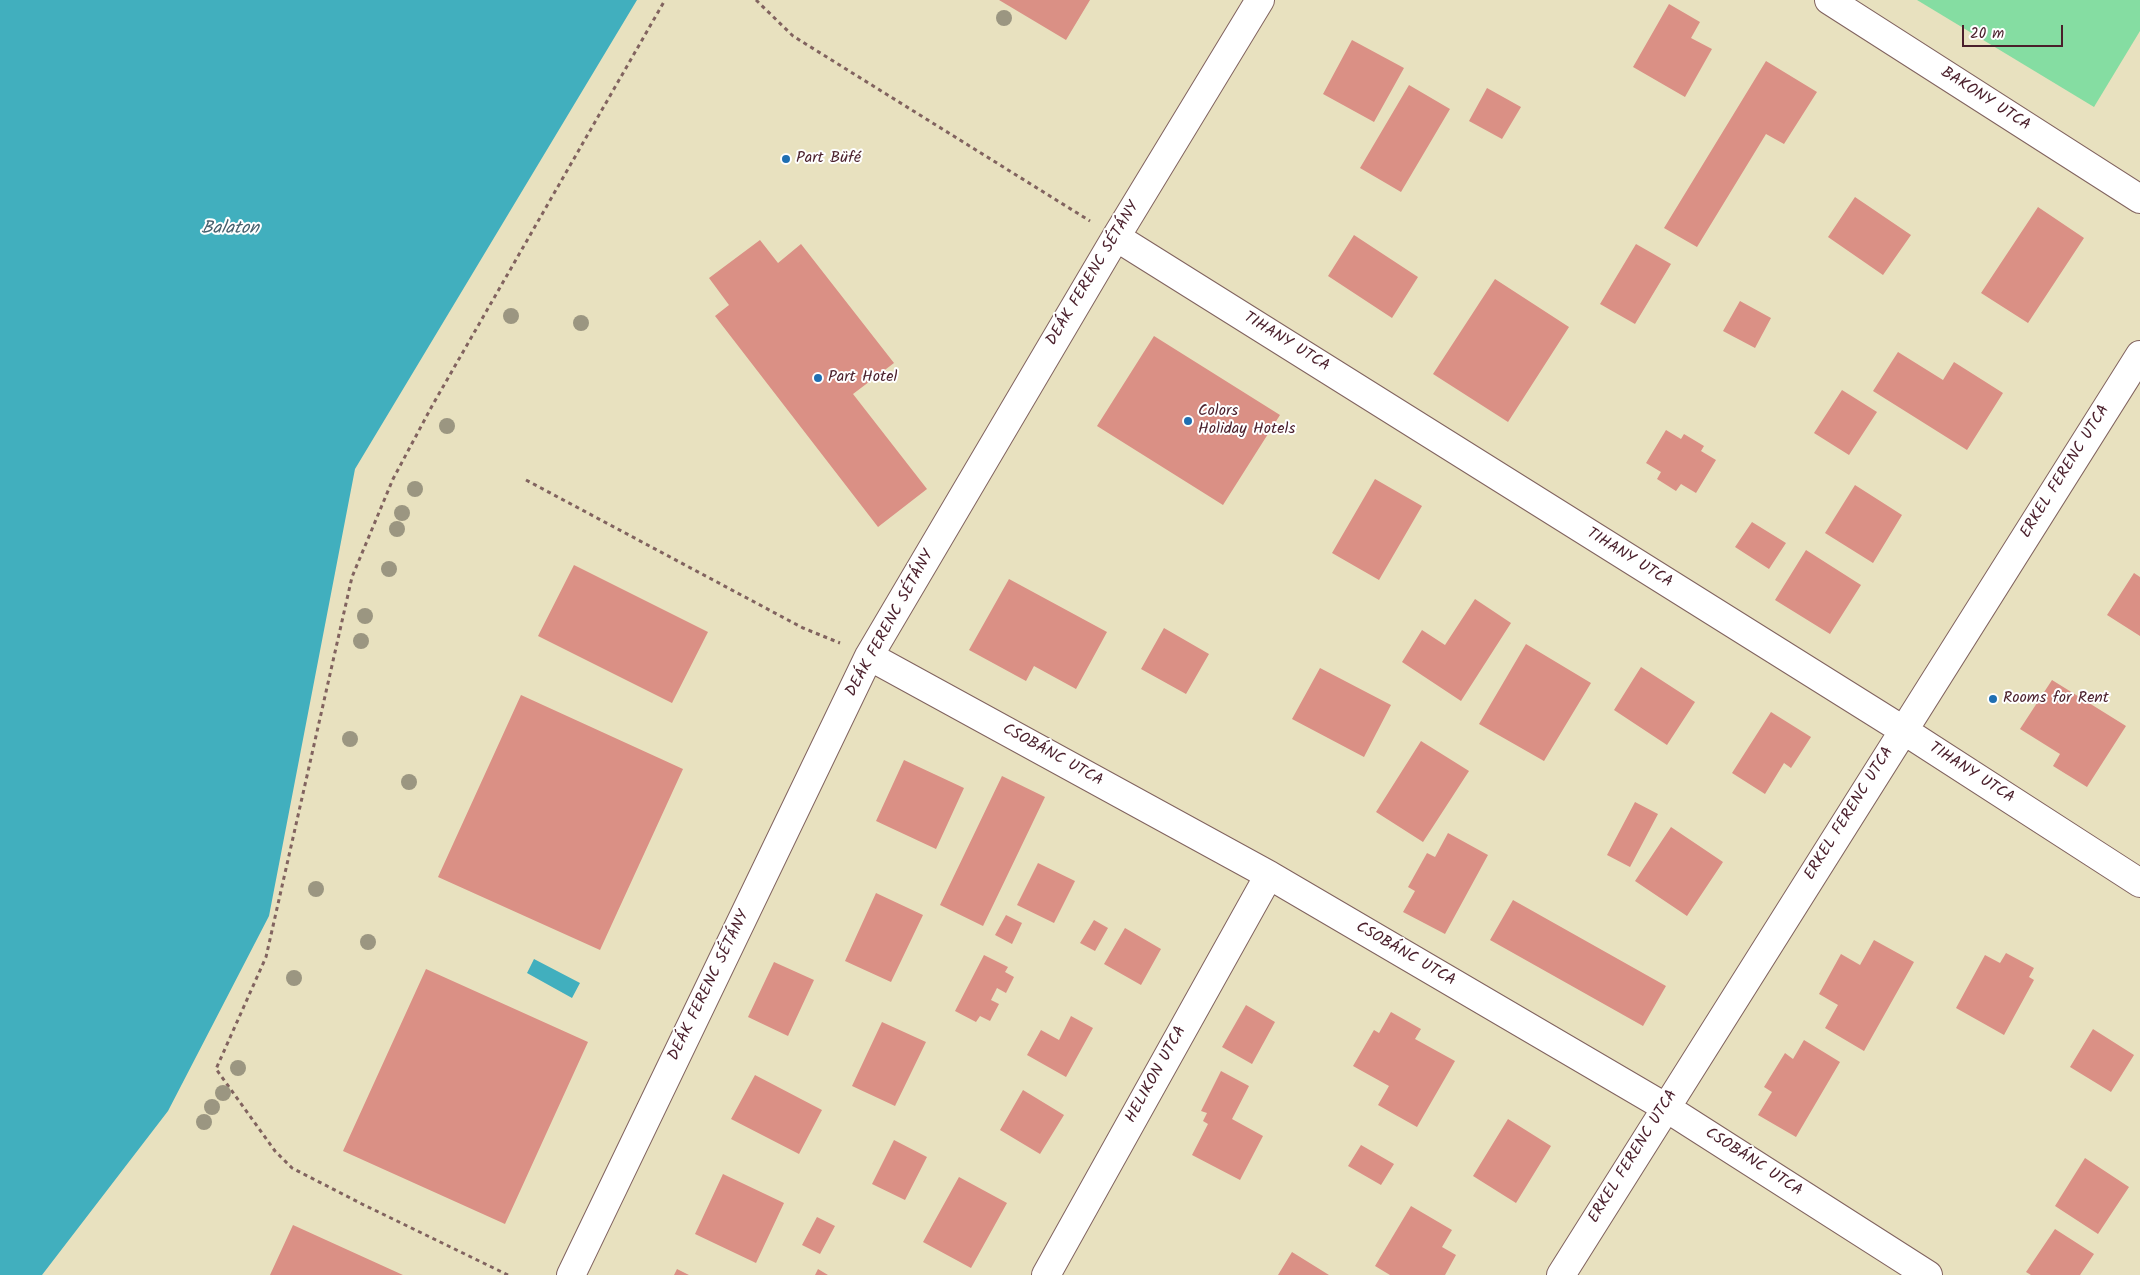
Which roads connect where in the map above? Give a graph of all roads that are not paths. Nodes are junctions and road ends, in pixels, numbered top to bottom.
1 (1260, 0) edge
2 (1829, 0) edge
3 (2140, 199) edge
4 (1116, 237) junction
5 (2140, 355) edge
6 (869, 656) junction
7 (1903, 730) junction
8 (1269, 875) junction
9 (2140, 883) edge
10 (1665, 1107) junction
11 (571, 1275) edge
12 (1046, 1275) edge
13 (1561, 1275) edge
14 (1928, 1275) edge

1 - 4 street, DEÁK FERENC SÉTÁNY
2 - 3 street, BAKONY UTCA
4 - 6 street, DEÁK FERENC SÉTÁNY
4 - 7 street, TIHANY UTCA
5 - 7 street, ERKEL FERENC UTCA
6 - 8 street, CSOBÁNC UTCA
6 - 11 street, DEÁK FERENC SÉTÁNY
7 - 9 street, TIHANY UTCA
7 - 10 street, ERKEL FERENC UTCA
8 - 10 street, CSOBÁNC UTCA
8 - 12 street, HELIKON UTCA
10 - 13 street, ERKEL FERENC UTCA
10 - 14 street, CSOBÁNC UTCA

